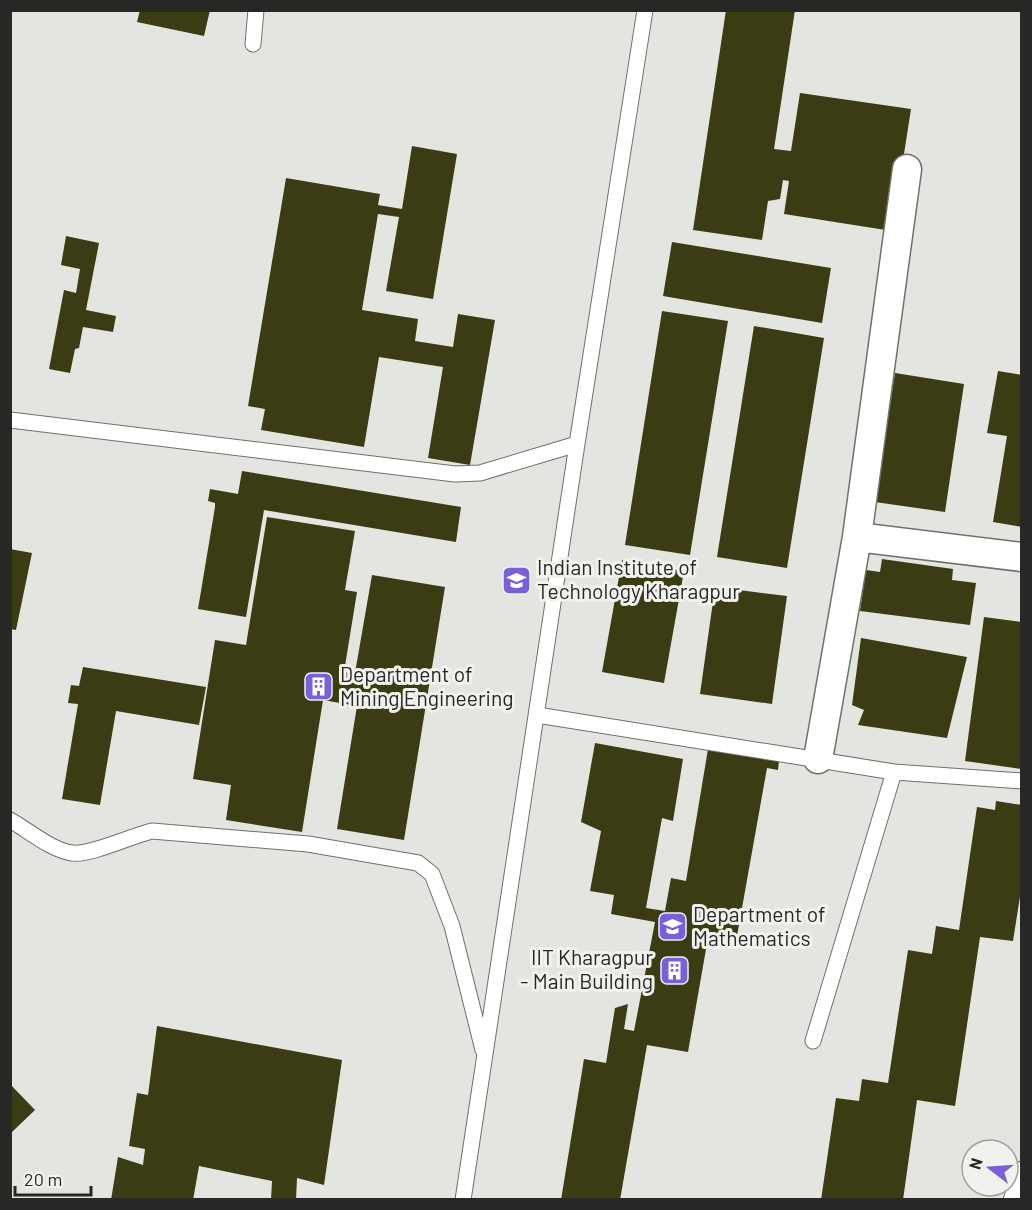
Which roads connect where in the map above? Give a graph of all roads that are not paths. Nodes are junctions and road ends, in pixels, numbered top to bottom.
1 (256, 10) edge
2 (645, 10) edge
3 (253, 44) dead end
4 (907, 168) dead end
5 (10, 420) edge
6 (576, 444) junction
7 (857, 537) junction
8 (1022, 557) edge
9 (537, 715) junction
10 (818, 759) junction
11 (894, 772) junction
12 (1022, 781) edge
13 (10, 820) edge
14 (813, 1041) dead end
15 (485, 1057) junction
16 (1022, 1169) edge
17 (463, 1200) edge
18 (1011, 1200) edge

1 - 3 lane
2 - 6 lane
4 - 7 street
5 - 6 lane
6 - 9 lane
7 - 8 street
7 - 10 street
9 - 10 lane
9 - 15 lane
10 - 11 lane
11 - 12 lane
11 - 14 lane
13 - 15 lane
15 - 17 lane
16 - 18 lane

